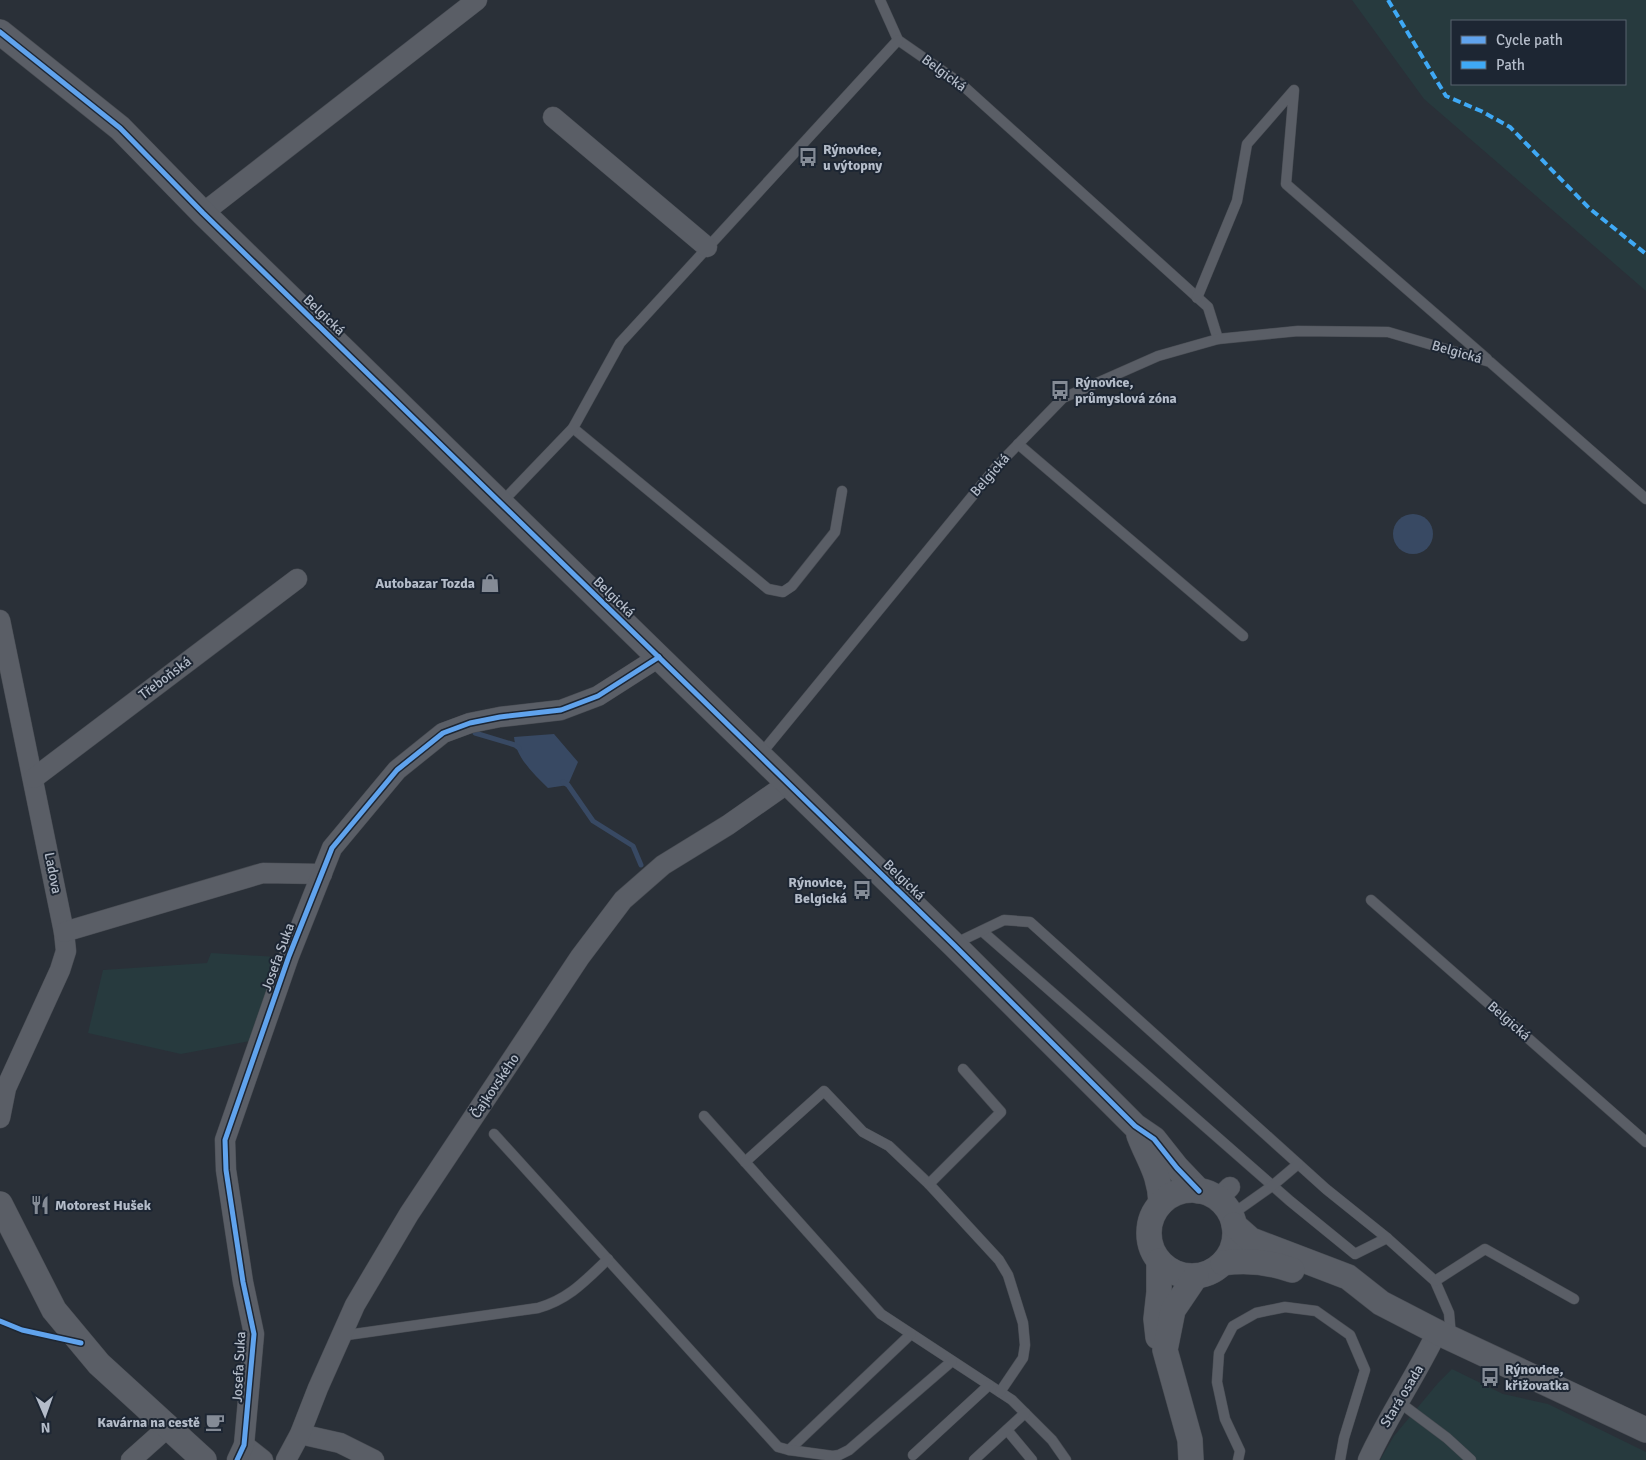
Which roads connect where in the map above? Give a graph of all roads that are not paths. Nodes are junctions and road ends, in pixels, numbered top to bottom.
1 (477, 0) edge
2 (880, 0) edge
3 (0, 32) edge
4 (898, 40) junction
5 (553, 117) dead end
6 (203, 212) junction
7 (707, 247) junction
8 (1197, 298) junction
9 (1218, 339) junction
10 (1490, 362) junction
11 (573, 428) junction
12 (1018, 444) junction
13 (842, 491) dead end
14 (1646, 499) edge
15 (500, 503) junction
16 (297, 579) dead end
17 (0, 620) edge
18 (1243, 636) dead end
19 (659, 657) junction
20 (760, 755) junction
21 (34, 778) junction
22 (788, 783) junction
23 (322, 874) junction
24 (1371, 900) dead end
25 (982, 931) junction
26 (64, 932) junction
27 (954, 945) junction
28 (963, 1068) dead end
29 (0, 1113) edge
30 (704, 1116) dead end
31 (0, 1118) edge
32 (1135, 1126) junction
33 (494, 1134) dead end
34 (1646, 1142) edge
35 (745, 1162) junction
36 (1298, 1164) junction
37 (929, 1184) junction
38 (1272, 1186) junction
39 (1161, 1203) junction
40 (0, 1204) edge
41 (1223, 1204) junction
42 (1387, 1238) junction
43 (608, 1259) junction
44 (1159, 1261) junction
45 (1223, 1263) junction
46 (1196, 1276) junction
47 (1435, 1281) junction
48 (1574, 1299) dead end
49 (1381, 1303) junction
50 (911, 1334) junction
51 (340, 1336) junction
52 (1444, 1336) junction
53 (1165, 1350) junction
54 (952, 1361) junction
55 (989, 1385) junction
56 (1000, 1392) junction
57 (1399, 1402) junction
58 (1025, 1413) junction
59 (168, 1427) junction
60 (1007, 1430) junction
61 (1646, 1430) edge
62 (300, 1434) junction
63 (789, 1450) junction
64 (241, 1453) edge
65 (913, 1455) dead end
66 (131, 1460) edge
67 (204, 1460) edge
68 (263, 1460) edge
69 (286, 1460) edge
70 (374, 1460) edge
71 (974, 1460) edge
72 (1032, 1460) edge
73 (1066, 1460) edge
74 (1191, 1460) edge
75 (1238, 1460) edge
76 (1340, 1460) edge
77 (1368, 1460) edge
78 (1470, 1460) edge

1 - 6 street
2 - 4 lane
3 - 6 street, Belgická
4 - 7 lane
4 - 8 lane, Belgická
5 - 7 street
6 - 15 street, Belgická
7 - 11 lane
8 - 9 lane, Belgická
8 - 10 lane
9 - 10 lane, Belgická
9 - 12 lane, Belgická
10 - 14 lane, Belgická
11 - 13 lane
11 - 15 lane
12 - 18 lane
12 - 20 lane, Belgická
15 - 19 street, Belgická
16 - 21 street, Třeboňská
17 - 21 street, Ladova
19 - 20 street, Belgická
19 - 23 street, Josefa Suka
20 - 22 street, Belgická
21 - 26 street, Ladova
22 - 27 street, Belgická
22 - 51 street, Čajkovského
23 - 26 street
23 - 64 street, Josefa Suka
24 - 34 lane, Belgická
25 - 27 lane
25 - 36 lane
25 - 38 lane
26 - 29 street, Ladova
27 - 32 street, Belgická
28 - 37 lane
29 - 31 street, Ladova
30 - 35 lane
32 - 39 street, Belgická
32 - 41 street, Belgická
33 - 43 lane
35 - 37 lane
35 - 50 lane
36 - 38 lane
36 - 42 lane
37 - 56 lane
38 - 41 lane
38 - 42 lane
39 - 41 street
39 - 44 street
40 - 59 street
41 - 45 street
41 - 49 street, Belgická
42 - 47 lane
43 - 51 lane
43 - 63 lane
44 - 46 street
44 - 53 street
45 - 46 street
45 - 49 street
46 - 53 street
47 - 48 lane
47 - 52 lane
49 - 52 street
50 - 54 lane
50 - 63 lane
51 - 62 street, Čajkovského
52 - 57 street, Stará osada
52 - 61 street
53 - 74 street
54 - 55 lane
54 - 63 lane
55 - 56 lane
55 - 65 lane
56 - 58 lane
57 - 77 street, Stará osada
57 - 78 lane
58 - 60 lane
58 - 73 lane
59 - 66 street
59 - 67 street
60 - 71 lane
60 - 72 lane
62 - 69 street, Čajkovského
62 - 70 street
64 - 68 street
75 - 76 lane

